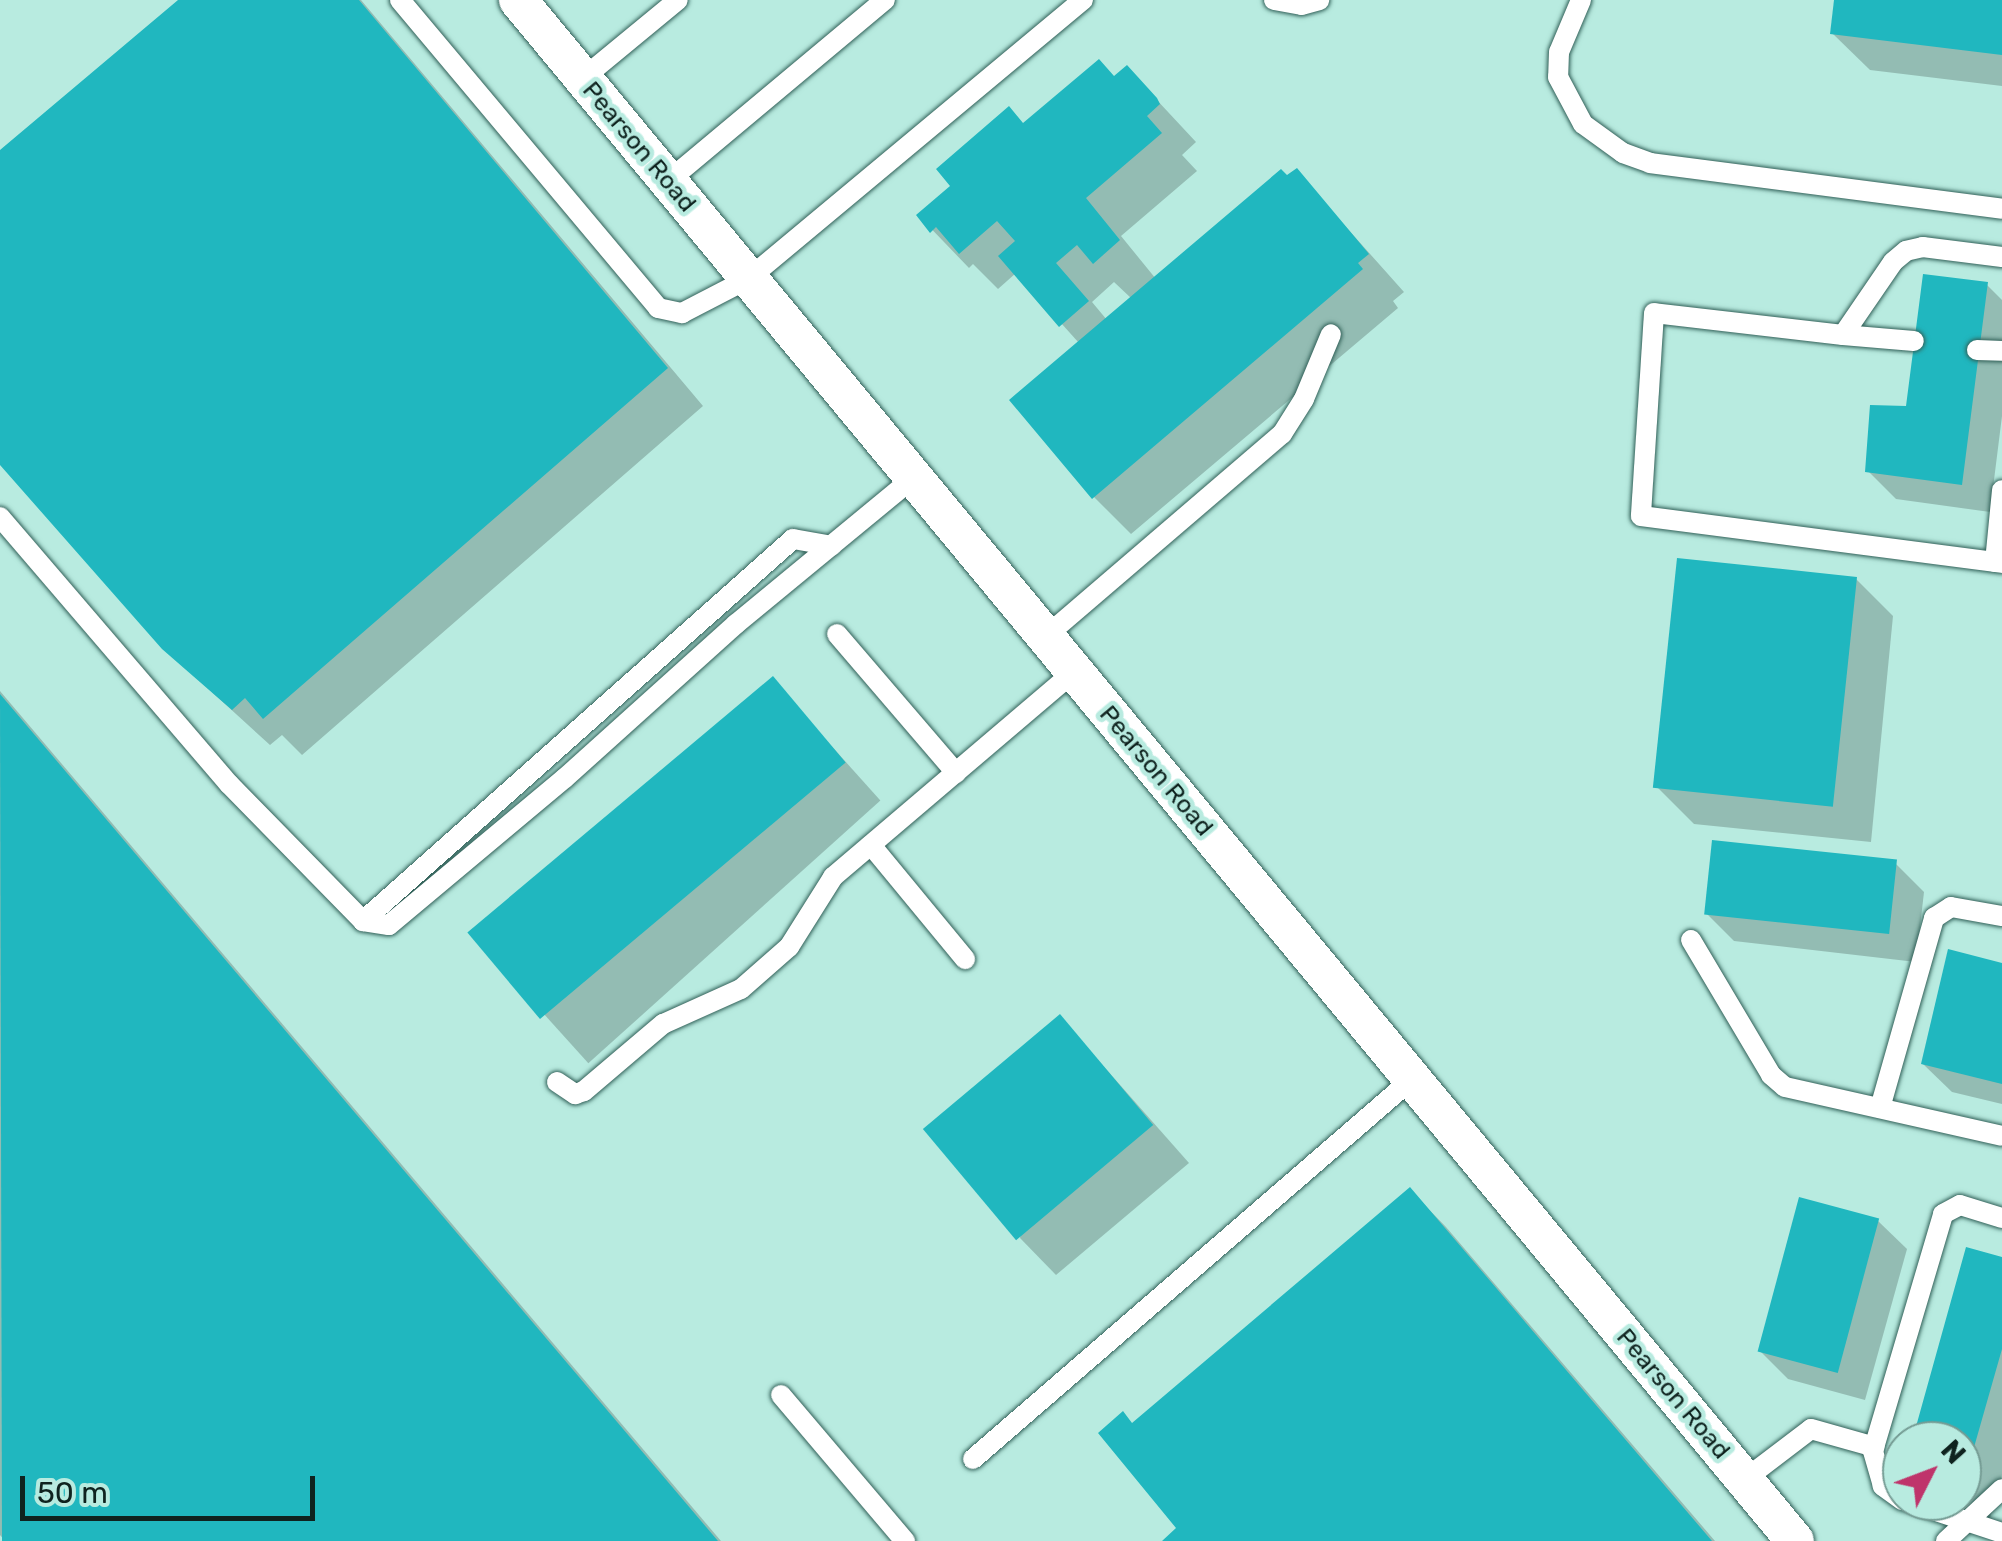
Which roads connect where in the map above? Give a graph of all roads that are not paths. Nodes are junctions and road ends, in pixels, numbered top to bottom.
1 (400, 0) edge
2 (518, 0) edge
3 (678, 0) edge
4 (885, 0) edge
5 (1083, 0) edge
6 (1274, 0) edge
7 (1320, 0) edge
8 (1581, 0) edge
9 (582, 80) junction
10 (667, 182) junction
11 (2002, 209) edge
12 (2002, 257) edge
13 (748, 279) junction
14 (1330, 334) dead end
15 (1844, 335) junction
16 (1914, 341) dead end
17 (1976, 350) dead end
18 (2002, 352) edge
19 (913, 478) junction
20 (2002, 490) edge
21 (0, 517) edge
22 (831, 546) junction
23 (1999, 563) edge
24 (837, 634) dead end
25 (1045, 637) junction
26 (1074, 672) junction
27 (956, 773) junction
28 (871, 846) junction
29 (2002, 916) edge
30 (362, 921) junction
31 (1690, 940) dead end
32 (965, 959) dead end
33 (1412, 1079) junction
34 (557, 1082) dead end
35 (1880, 1108) junction
36 (2002, 1136) edge
37 (2002, 1218) edge
38 (781, 1395) dead end
39 (1875, 1447) junction
40 (973, 1459) dead end
41 (1744, 1480) junction
42 (1882, 1484) edge
43 (2002, 1490) edge
44 (1965, 1521) edge
45 (1968, 1522) junction
46 (2002, 1533) edge
47 (904, 1541) edge
48 (1794, 1541) edge
49 (1946, 1541) edge

1 - 13 lane
2 - 9 street, Pearson Road
3 - 9 lane
4 - 10 lane
5 - 13 lane
6 - 7 lane
8 - 11 lane
9 - 10 street, Pearson Road
10 - 13 street, Pearson Road
12 - 15 lane
13 - 19 street, Pearson Road
14 - 25 lane
15 - 16 lane
15 - 23 lane
17 - 18 lane
19 - 22 lane
19 - 25 street, Pearson Road
20 - 23 lane
21 - 30 lane
22 - 30 lane
22 - 30 lane
24 - 27 lane
25 - 26 street, Pearson Road
26 - 27 lane
26 - 33 street, Pearson Road
27 - 28 lane
28 - 32 lane
28 - 34 lane
29 - 35 lane
31 - 35 lane
33 - 40 lane
33 - 41 street, Pearson Road
35 - 36 lane
37 - 39 lane
38 - 47 lane
39 - 41 lane
39 - 42 lane
41 - 48 street, Pearson Road
43 - 45 lane
44 - 45 lane
45 - 46 lane
45 - 49 lane

